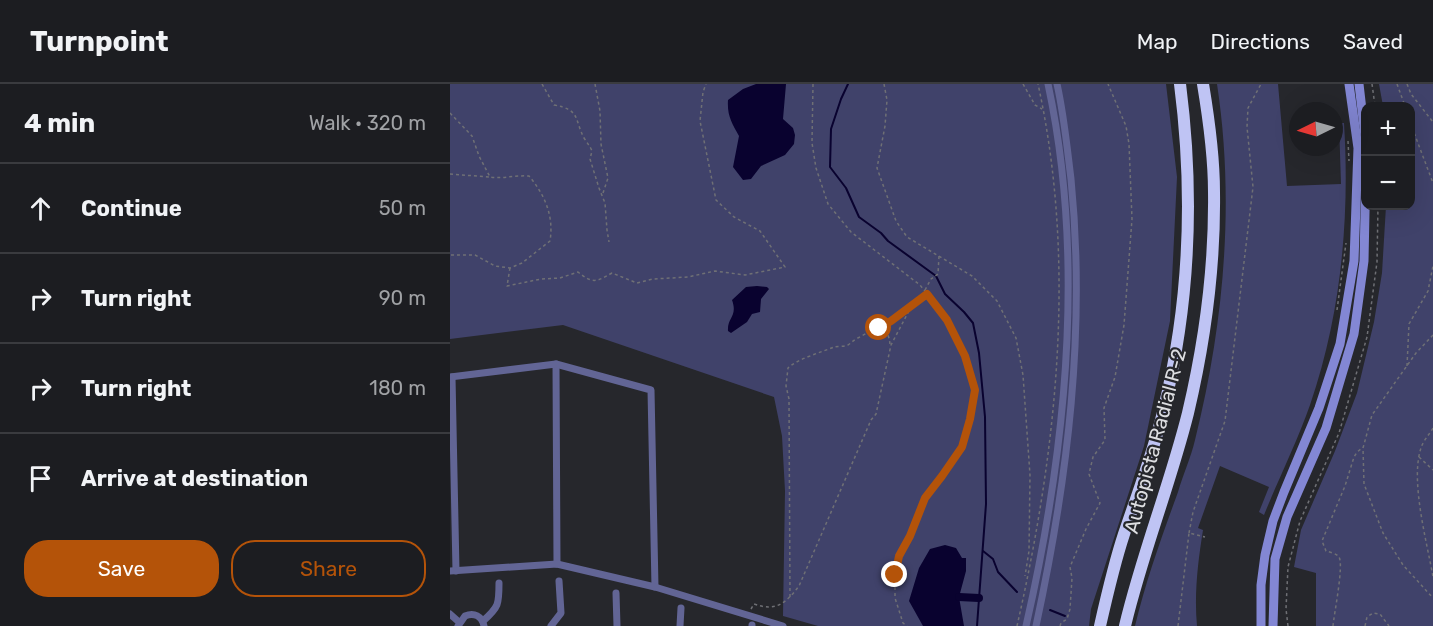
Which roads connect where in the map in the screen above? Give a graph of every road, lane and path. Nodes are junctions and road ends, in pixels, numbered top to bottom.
1 (542, 84) edge
2 (595, 84) edge
3 (706, 84) edge
4 (813, 84) edge
5 (884, 84) edge
6 (1023, 84) edge
7 (1038, 84) edge
8 (1042, 84) edge
9 (1048, 84) edge
10 (1057, 84) edge
11 (1108, 84) edge
12 (1180, 84) edge
13 (1203, 84) edge
14 (1261, 84) edge
15 (1349, 84) edge
16 (1359, 84) edge
17 (1372, 84) edge
18 (1397, 84) edge
19 (1407, 84) edge
20 (1374, 102) edge
21 (1404, 102) edge
22 (1361, 104) edge
23 (1042, 109) junction
24 (450, 113) edge
25 (1433, 122) edge
26 (1415, 135) edge
27 (1348, 140) dead end
28 (1349, 169) dead end
29 (450, 174) edge
30 (490, 177) junction
31 (1433, 183) edge
32 (603, 194) junction
33 (1365, 210) edge
34 (1346, 234) dead end
35 (609, 242) dead end
36 (450, 255) edge
37 (939, 256) junction
38 (1433, 266) edge
39 (510, 268) junction
40 (924, 291) junction
41 (927, 294) junction
42 (911, 307) junction
43 (1336, 310) dead end
44 (879, 328) junction
45 (1433, 335) edge
46 (890, 348) junction
47 (556, 363) junction
48 (1407, 367) junction
49 (451, 377) edge
50 (1433, 429) edge
51 (1363, 448) junction
52 (1419, 457) junction
53 (1433, 470) edge
54 (1044, 509) dead end
55 (1189, 533) junction
56 (1205, 537) dead end
57 (1037, 549) dead end
58 (557, 564) junction
59 (453, 571) edge
60 (1025, 576) dead end
61 (1433, 577) edge
62 (559, 581) dead end
63 (499, 583) dead end
64 (655, 587) junction
65 (616, 593) dead end
66 (790, 597) junction
67 (1433, 597) edge
68 (681, 608) dead end
69 (450, 614) edge
70 (749, 616) junction
71 (459, 624) edge
72 (484, 624) edge
73 (551, 626) edge
74 (617, 626) edge
75 (680, 626) edge
76 (783, 626) edge
77 (907, 626) edge
78 (1018, 626) edge
79 (1026, 626) edge
80 (1036, 626) edge
81 (1060, 626) edge
82 (1100, 626) edge
83 (1125, 626) edge
84 (1178, 626) edge
85 (1262, 626) edge
86 (1273, 626) edge
87 (1333, 626) edge
88 (1365, 626) edge
89 (1389, 626) edge

1 - 32 path
2 - 32 path
3 - 39 path
4 - 40 path
5 - 37 path
6 - 23 path
7 - 23 path
8 - 54 path
9 - 79 street
10 - 80 street
11 - 81 path
12 - 82 highway, Autopista Radial R-2
13 - 83 highway, Autopista Radial R-2
14 - 55 path
15 - 85 street
16 - 22 street
17 - 20 path
18 - 21 path
19 - 25 path
23 - 78 path
24 - 30 path
26 - 31 path
27 - 28 path
29 - 30 path
30 - 39 path
32 - 35 path
33 - 86 street
34 - 43 path
36 - 39 path
37 - 40 path
37 - 60 path
38 - 48 path
40 - 41 path
41 - 42 path
41 - 77 path
42 - 44 path
42 - 46 path
44 - 46 path
44 - 66 path
45 - 48 path
46 - 66 path
47 - 49 street
47 - 58 street
47 - 64 street
48 - 51 path
49 - 59 street
50 - 52 path
51 - 67 path
51 - 87 path
52 - 53 path
52 - 61 path
55 - 56 path
55 - 84 path
57 - 78 path
58 - 59 street
58 - 64 street
62 - 73 street
63 - 72 street
64 - 70 street
65 - 74 street
66 - 70 path
68 - 75 street
69 - 71 street
70 - 76 street
71 - 72 street
88 - 89 path

